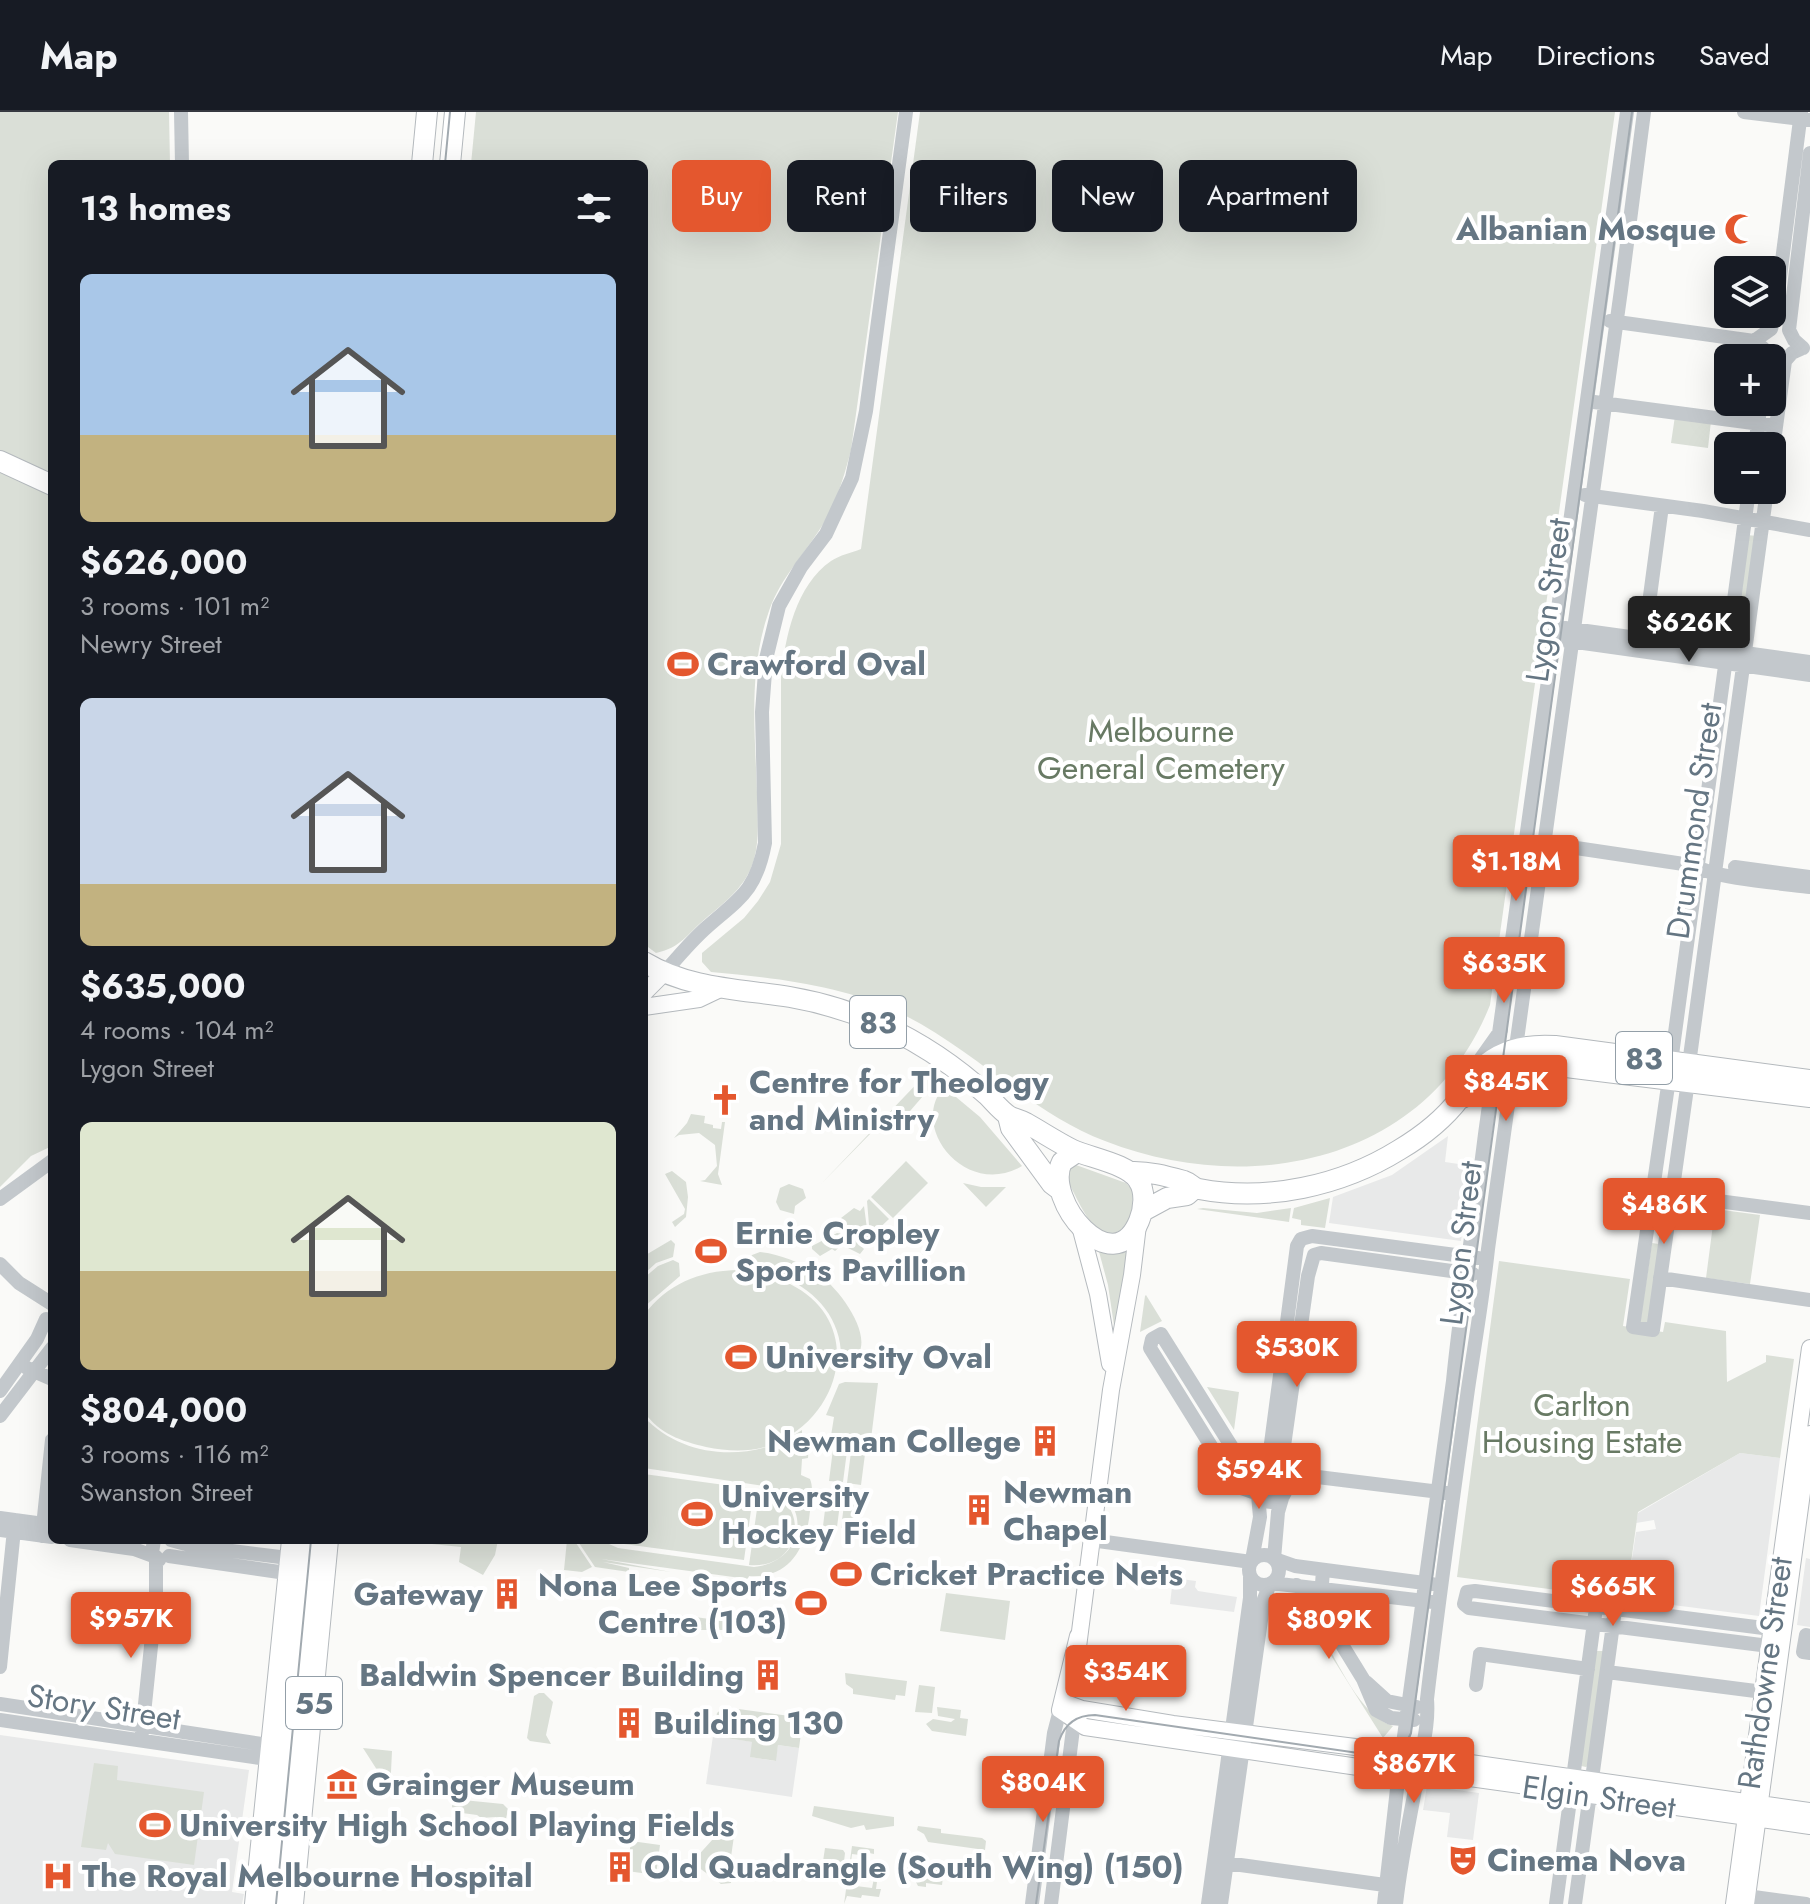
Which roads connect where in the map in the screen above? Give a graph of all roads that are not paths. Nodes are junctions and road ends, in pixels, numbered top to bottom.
1 (181, 112) edge
2 (427, 112) edge
3 (441, 112) edge
4 (455, 112) edge
5 (468, 112) edge
6 (906, 112) edge
7 (1627, 112) edge
8 (1644, 112) edge
9 (1744, 112) edge
10 (1804, 117) edge
11 (1810, 153) edge
12 (182, 160) edge
13 (422, 160) edge
14 (436, 160) edge
15 (450, 160) edge
16 (463, 160) edge
17 (1800, 219) edge
18 (1598, 320) junction
19 (1616, 322) junction
20 (1754, 341) junction
21 (1758, 344) edge
22 (1807, 348) edge
23 (1588, 401) junction
24 (1604, 404) junction
25 (1759, 416) edge
26 (1758, 424) junction
27 (1776, 426) junction
28 (1757, 432) edge
29 (1775, 432) edge
30 (0, 461) edge
31 (48, 483) edge
32 (1575, 494) junction
33 (1591, 496) junction
34 (1747, 504) edge
35 (1765, 504) edge
36 (1662, 506) junction
37 (1745, 519) junction
38 (1763, 524) junction
39 (1810, 530) edge
40 (1650, 596) dead end
41 (1555, 633) junction
42 (1572, 635) junction
43 (1726, 657) junction
44 (1744, 660) junction
45 (1810, 662) edge
46 (1810, 675) edge
47 (1527, 841) junction
48 (1543, 843) junction
49 (1697, 866) junction
50 (1715, 868) junction
51 (1762, 875) junction
52 (1810, 877) edge
53 (1810, 887) edge
54 (648, 964) edge
55 (664, 973) junction
56 (648, 989) edge
57 (720, 989) junction
58 (648, 1006) edge
59 (1501, 1029) junction
60 (1509, 1059) junction
61 (1679, 1071) junction
62 (1485, 1077) junction
63 (1810, 1080) edge
64 (1810, 1097) edge
65 (1008, 1116) junction
66 (1077, 1152) junction
67 (48, 1164) edge
68 (1130, 1172) junction
69 (1195, 1188) junction
70 (1060, 1190) junction
71 (1672, 1195) junction
72 (0, 1199) edge
73 (1810, 1213) edge
74 (1140, 1218) junction
75 (1081, 1230) junction
76 (1356, 1250) junction
77 (1435, 1252) junction
78 (1407, 1256) junction
79 (1470, 1257) junction
80 (1487, 1259) junction
81 (0, 1264) edge
82 (1432, 1267) junction
83 (1467, 1272) junction
84 (1486, 1276) junction
85 (1660, 1278) junction
86 (7, 1281) edge
87 (1810, 1300) edge
88 (48, 1313) edge
89 (48, 1319) edge
90 (1294, 1332) junction
91 (1810, 1348) edge
92 (48, 1356) edge
93 (20, 1363) junction
94 (34, 1373) junction
95 (48, 1378) edge
96 (1190, 1381) junction
97 (1807, 1389) edge
98 (1111, 1390) junction
99 (1176, 1390) junction
100 (0, 1391) edge
101 (1283, 1405) junction
102 (0, 1416) edge
103 (1807, 1443) edge
104 (1262, 1476) junction
105 (1284, 1485) junction
106 (1438, 1492) junction
107 (1258, 1494) junction
108 (1454, 1495) junction
109 (7, 1525) edge
110 (47, 1531) edge
111 (1091, 1540) junction
112 (1796, 1540) edge
113 (98, 1544) edge
114 (156, 1544) edge
115 (168, 1544) edge
116 (182, 1544) edge
117 (290, 1544) edge
118 (302, 1544) edge
119 (315, 1544) edge
120 (329, 1544) edge
121 (220, 1556) junction
122 (161, 1557) junction
123 (1275, 1559) junction
124 (287, 1566) junction
125 (1251, 1566) junction
126 (1323, 1570) junction
127 (1426, 1583) junction
128 (1270, 1584) junction
129 (1297, 1585) junction
130 (1442, 1586) junction
131 (1320, 1588) junction
132 (1423, 1601) junction
133 (1439, 1603) junction
134 (1596, 1607) junction
135 (1616, 1609) junction
136 (1328, 1622) junction
137 (1594, 1624) junction
138 (1749, 1626) junction
139 (1613, 1627) junction
140 (1810, 1636) edge
141 (1770, 1638) junction
142 (1746, 1644) junction
143 (1591, 1646) junction
144 (1610, 1648) junction
145 (1810, 1653) edge
146 (0, 1667) edge
147 (1588, 1669) junction
148 (1607, 1672) junction
149 (1476, 1685) dead end
150 (1769, 1693) junction
151 (0, 1704) edge
152 (1068, 1710) junction
153 (1408, 1713) junction
154 (1428, 1713) junction
155 (0, 1720) edge
156 (142, 1734) junction
157 (1237, 1742) junction
158 (287, 1756) junction
159 (1401, 1762) junction
160 (1420, 1764) junction
161 (1572, 1786) junction
162 (1590, 1788) junction
163 (1752, 1811) junction
164 (1810, 1811) edge
165 (1810, 1826) edge
166 (280, 1842) junction
167 (1220, 1862) junction
168 (1392, 1886) junction
169 (1740, 1900) edge
170 (253, 1904) edge
171 (267, 1904) edge
172 (281, 1904) edge
173 (295, 1904) edge
174 (1032, 1904) edge
175 (1051, 1904) edge
176 (1208, 1904) edge
177 (1221, 1904) edge
178 (1384, 1904) edge
179 (1396, 1904) edge
180 (1556, 1904) edge
181 (1575, 1904) edge
182 (1806, 1904) edge

1 - 12 street
2 - 13 highway
3 - 14 highway
4 - 15 highway
5 - 16 highway
6 - 55 street
7 - 18 street, Lygon Street
8 - 19 street, Lygon Street
9 - 10 street
10 - 17 street
11 - 17 street
17 - 20 street
17 - 22 street
18 - 19 street
18 - 23 street, Lygon Street
19 - 20 street
19 - 24 street, Lygon Street
20 - 21 street
22 - 27 street
23 - 24 street
23 - 32 street, Lygon Street
24 - 26 street
24 - 33 street, Lygon Street
25 - 26 street
26 - 27 street
26 - 28 street
27 - 29 street
30 - 31 highway
32 - 33 street
32 - 41 street, Lygon Street
33 - 36 street
33 - 42 street, Lygon Street
34 - 37 street, Drummond Street
35 - 38 street, Drummond Street
36 - 37 street
36 - 40 street
37 - 38 street
37 - 43 street, Drummond Street
38 - 39 street
38 - 44 street, Drummond Street
41 - 42 street
41 - 47 street, Lygon Street
42 - 43 street
42 - 48 street, Lygon Street
43 - 44 street
43 - 49 street, Drummond Street
44 - 45 street
44 - 46 street
44 - 50 street, Drummond Street
47 - 48 street
47 - 59 street, Lygon Street
48 - 49 street
48 - 60 street, Lygon Street
49 - 50 street
49 - 61 street, Drummond Street
50 - 51 street
50 - 61 street, Drummond Street
51 - 52 street
51 - 53 street
54 - 55 highway, 83
55 - 56 main road
55 - 57 highway, 83
57 - 58 main road
57 - 65 highway, 83
59 - 60 street, Lygon Street
59 - 62 street, Lygon Street
60 - 61 highway, 83
60 - 62 highway, 83
60 - 80 street, Lygon Street
61 - 63 highway, 83
61 - 64 highway, 83
61 - 71 street, Drummond Street
61 - 85 street, Drummond Street
62 - 69 highway, 83
62 - 79 street, Lygon Street
65 - 66 highway, 83
65 - 70 highway, 83
66 - 68 highway, 83
66 - 70 highway
67 - 72 street
68 - 69 highway, 83
68 - 74 highway
69 - 74 highway, 83
70 - 75 highway, 83
71 - 73 street
71 - 85 street, Drummond Street
74 - 75 highway, 83
74 - 98 main road
75 - 98 main road
76 - 78 street
76 - 90 street
76 - 90 street
77 - 78 street
77 - 79 street
77 - 82 street
78 - 82 street
79 - 80 street
79 - 83 street, Lygon Street
80 - 84 street, Lygon Street
81 - 86 street
82 - 83 street
83 - 84 street
83 - 106 street, Lygon Street
84 - 108 street, Lygon Street
85 - 87 street
86 - 88 street
89 - 93 street
90 - 101 street
91 - 97 main road, Rathdowne Street
92 - 94 street
93 - 94 street
93 - 100 street
94 - 95 street
94 - 102 street
96 - 99 street
96 - 99 street
96 - 104 street
97 - 103 main road, Rathdowne Street
98 - 111 main road
99 - 107 street
101 - 104 street
101 - 105 street
103 - 112 main road, Rathdowne Street
104 - 105 street
104 - 107 street
105 - 106 street
105 - 107 street
105 - 123 street
106 - 108 street
106 - 127 street, Lygon Street
107 - 125 street
108 - 130 street, Lygon Street
109 - 110 street
109 - 146 street
111 - 125 street
111 - 152 main road
112 - 141 main road, Rathdowne Street
112 - 150 main road, Rathdowne Street
113 - 122 street
114 - 122 street
115 - 122 street
116 - 121 street
117 - 124 main road, 55
118 - 158 main road, 55
119 - 158 main road, 55
120 - 158 main road, 55
121 - 122 street
121 - 124 street
122 - 156 street
123 - 125 street
123 - 126 street
123 - 128 street
124 - 158 main road, 55
125 - 128 street
125 - 157 street
126 - 127 street
126 - 131 street
127 - 130 street
127 - 132 street, Lygon Street
128 - 129 street
128 - 157 street
129 - 131 street
129 - 136 street
130 - 133 street, Lygon Street
131 - 132 street
131 - 136 street
132 - 133 street
132 - 153 street, Lygon Street
133 - 154 street, Lygon Street
134 - 135 street
134 - 137 street
134 - 137 street
135 - 138 street
135 - 139 street
136 - 153 street
137 - 139 street
137 - 143 street
138 - 141 street
138 - 142 street
139 - 142 street
139 - 144 street
140 - 145 street
141 - 142 street
141 - 150 main road, Rathdowne Street
143 - 144 street
143 - 147 street
144 - 148 street
147 - 149 street
147 - 161 street
148 - 150 street
148 - 162 street
150 - 163 main road, Rathdowne Street
151 - 156 street, Story Street
152 - 157 main road, Elgin Street
152 - 174 street
152 - 175 street
153 - 154 street
153 - 159 street, Lygon Street
154 - 160 street, Lygon Street
155 - 156 street, Story Street
156 - 158 street, Story Street
157 - 159 main road, Elgin Street
157 - 167 street
158 - 166 main road, 55
158 - 166 main road, 55
159 - 160 main road, Elgin Street
159 - 168 street, Lygon Street
160 - 161 main road, Elgin Street
160 - 168 street, Lygon Street
161 - 162 main road, Elgin Street
161 - 180 street
162 - 163 main road, Elgin Street
162 - 181 street
163 - 164 main road, Elgin Street
163 - 165 main road, Elgin Street
163 - 169 main road, Rathdowne Street
166 - 170 main road, 55
166 - 171 main road, 55
166 - 172 main road, 55
166 - 173 main road, 55
167 - 168 street
167 - 176 street
167 - 177 street
168 - 178 street, Lygon Street
168 - 179 street, Lygon Street
169 - 182 street

